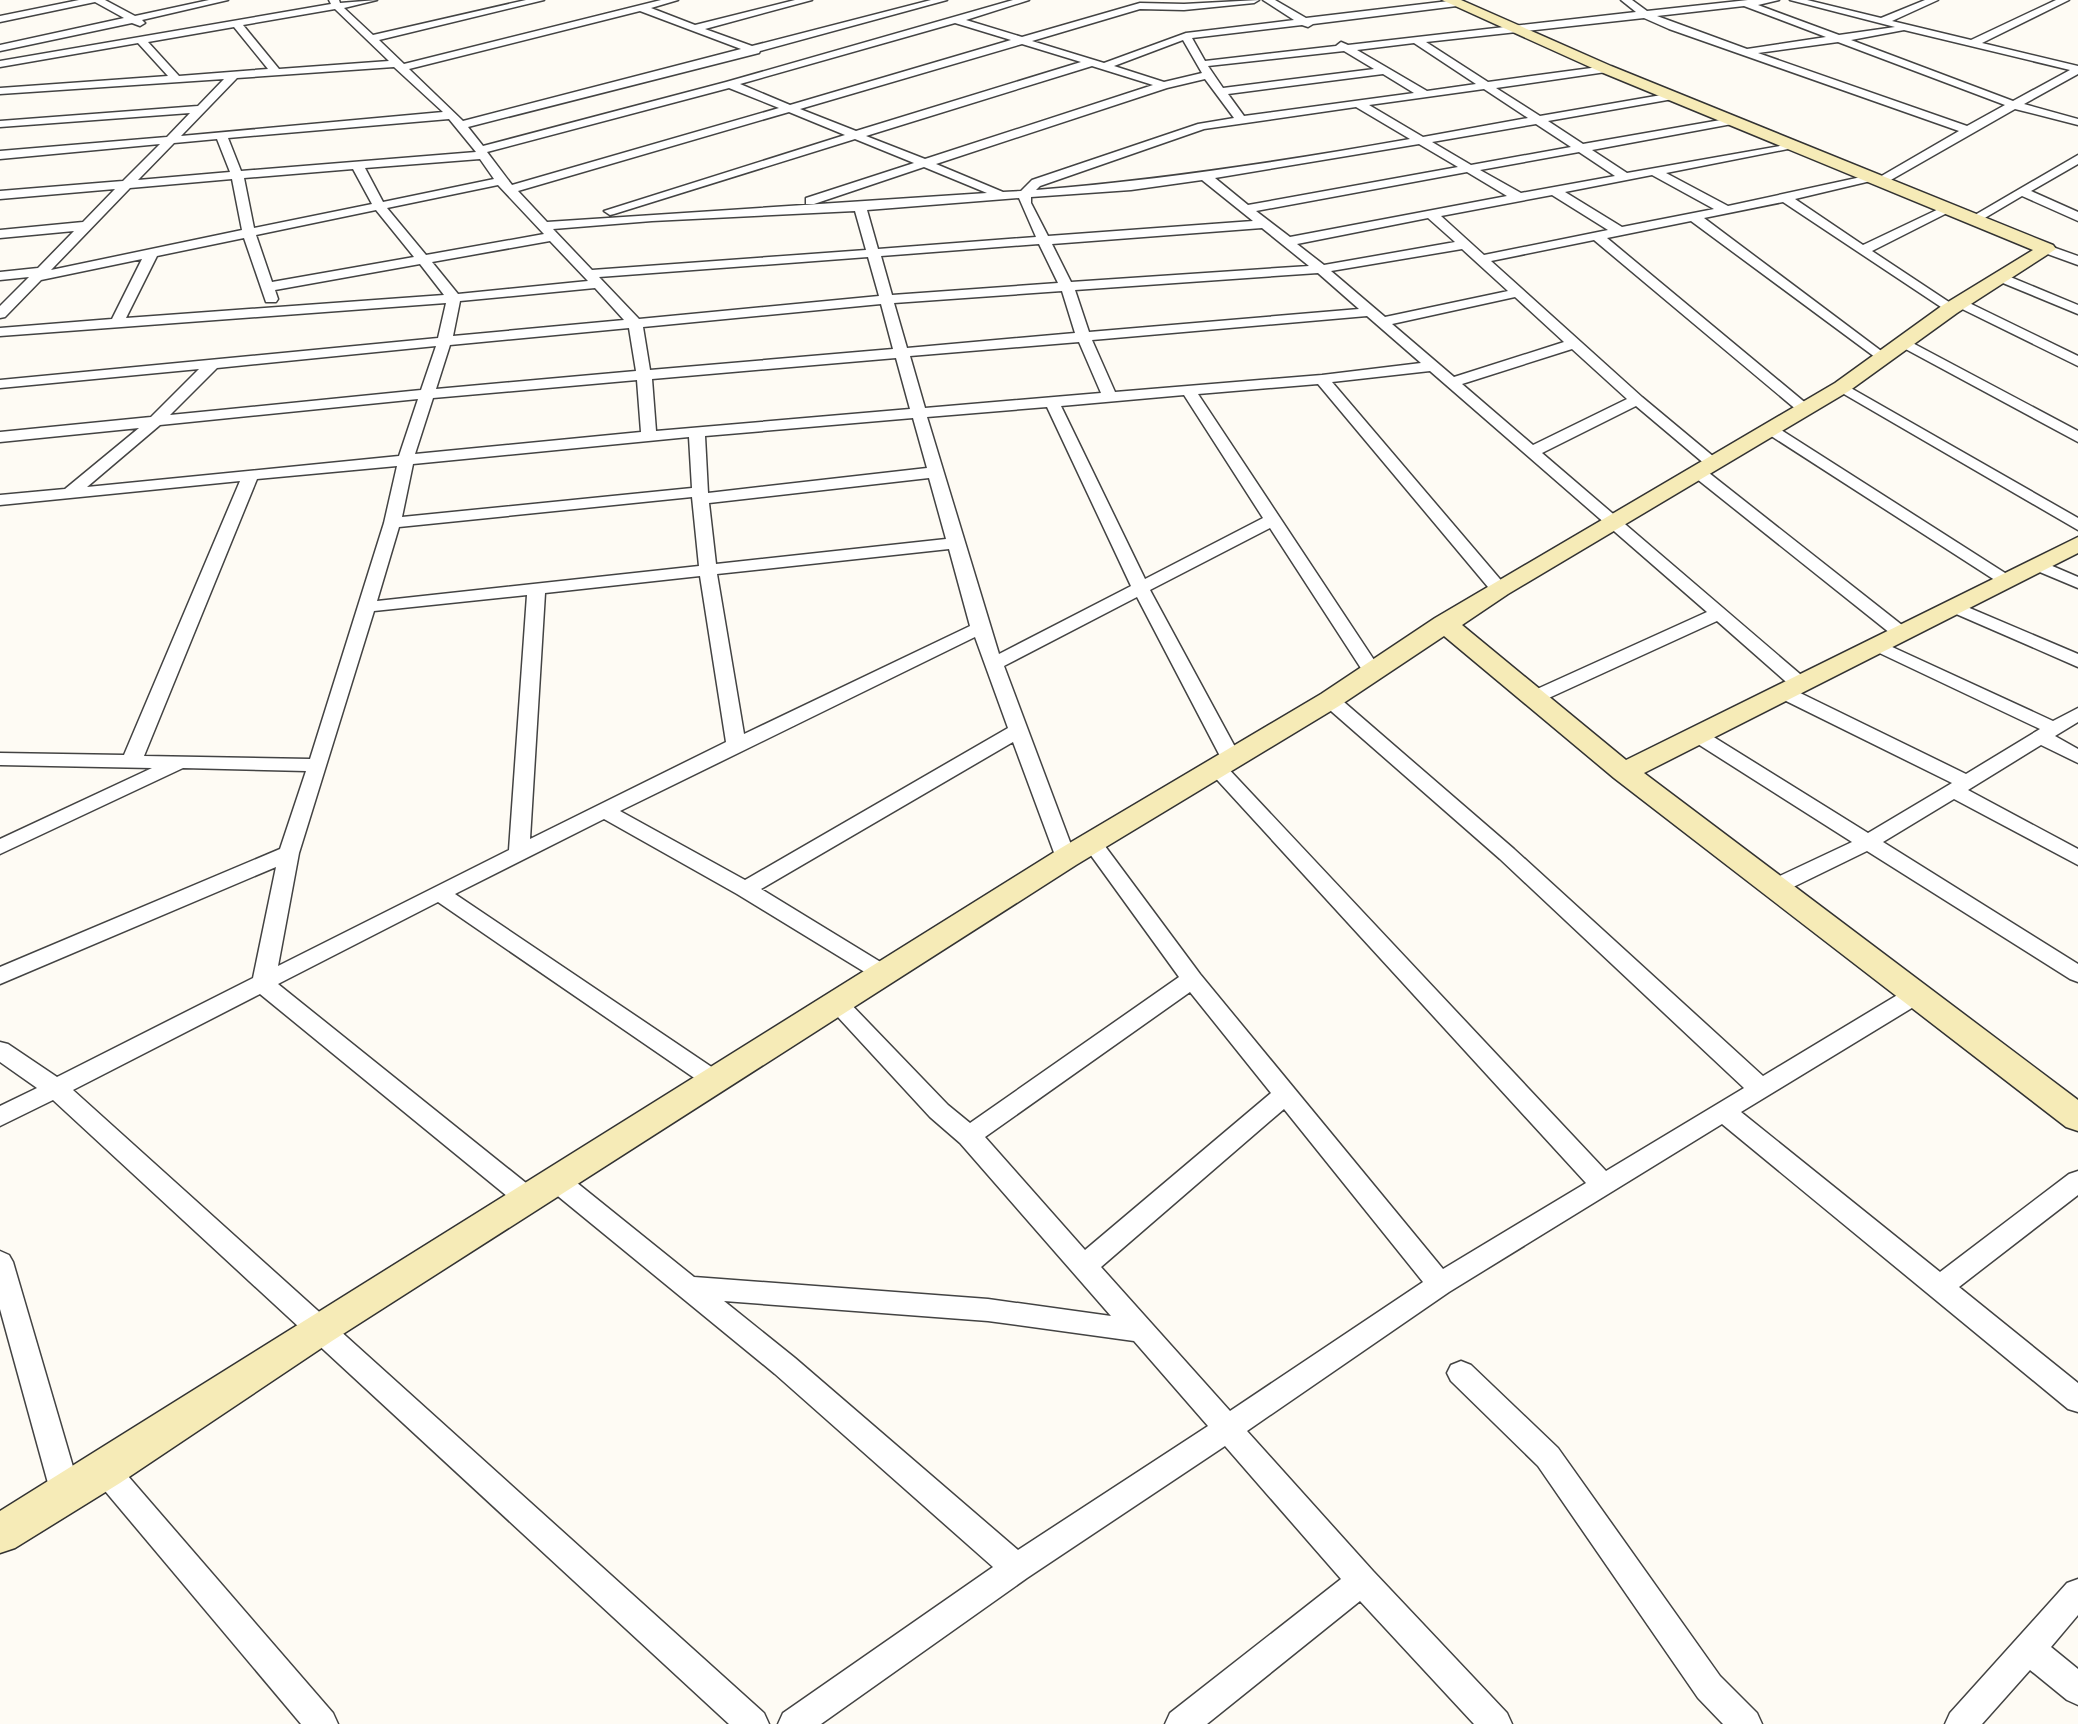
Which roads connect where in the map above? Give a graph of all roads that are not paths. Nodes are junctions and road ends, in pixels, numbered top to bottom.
1 (96, 0) edge
2 (223, 0) edge
3 (372, 0) edge
4 (539, 0) edge
5 (619, 0) edge
6 (673, 0) edge
7 (807, 0) edge
8 (942, 0) edge
9 (1254, 0) edge
10 (1268, 0) edge
11 (1353, 0) edge
12 (1626, 0) edge
13 (1774, 0) edge
14 (1794, 0) edge
15 (1933, 0) edge
16 (2064, 0) edge
17 (1014, 1) edge
18 (1453, 2) edge
19 (336, 3) edge
20 (1745, 4) junction
21 (641, 8) junction
22 (1644, 14) junction
23 (0, 19) edge
24 (134, 19) junction
25 (956, 20) junction
26 (1386, 21) junction
27 (1882, 22) junction
28 (1305, 23) junction
29 (237, 24) junction
30 (696, 28) junction
31 (1908, 28) junction
32 (1315, 29) dead end
33 (1517, 30) junction
34 (1325, 35) dead end
35 (1186, 36) junction
36 (163, 37) junction
37 (373, 38) junction
38 (1837, 39) junction
39 (141, 40) junction
40 (1417, 40) junction
41 (1022, 41) junction
42 (1971, 44) junction
43 (0, 48) edge
44 (1346, 48) junction
45 (752, 50) junction
46 (1746, 52) junction
47 (0, 64) edge
48 (53, 64) junction
49 (1202, 64) junction
50 (1096, 65) junction
51 (397, 66) junction
52 (793, 66) junction
53 (1606, 69) junction
54 (2078, 70) edge
55 (1382, 71) junction
56 (276, 72) junction
57 (235, 74) junction
58 (1208, 75) junction
59 (175, 78) junction
60 (730, 84) junction
61 (1164, 85) junction
62 (76, 86) junction
63 (1487, 87) junction
64 (0, 91) edge
65 (1220, 92) junction
66 (1426, 95) junction
67 (1672, 96) junction
68 (1357, 104) junction
69 (2014, 105) junction
70 (201, 109) junction
71 (791, 109) junction
72 (455, 120) junction
73 (1241, 120) junction
74 (1536, 121) junction
75 (1732, 121) junction
76 (2078, 122) edge
77 (0, 124) edge
78 (1968, 130) junction
79 (858, 134) junction
80 (222, 137) junction
81 (1422, 140) junction
82 (170, 142) junction
83 (1793, 145) junction
84 (1579, 149) junction
85 (482, 153) junction
86 (0, 155) edge
87 (2078, 159) edge
88 (929, 164) junction
89 (357, 165) junction
90 (1470, 169) junction
91 (1653, 171) junction
92 (237, 176) junction
93 (1206, 177) junction
94 (1625, 177) junction
95 (1877, 179) junction
96 (125, 185) junction
97 (505, 186) junction
98 (1554, 191) junction
99 (2022, 192) junction
100 (1025, 194) junction
101 (0, 195) edge
102 (1002, 195) junction
103 (1518, 197) junction
104 (1785, 198) junction
105 (380, 207) junction
106 (860, 207) junction
107 (1246, 209) junction
108 (1949, 209) junction
109 (781, 210) junction
110 (1726, 210) junction
111 (1432, 215) junction
112 (1694, 217) junction
113 (2078, 217) edge
114 (1974, 219) junction
115 (569, 223) junction
116 (1265, 224) junction
117 (85, 226) junction
118 (1619, 231) junction
119 (547, 232) junction
120 (0, 234) edge
121 (249, 234) junction
122 (1597, 236) junction
123 (1045, 242) junction
124 (1286, 242) junction
125 (1467, 244) junction
126 (1865, 249) junction
127 (151, 254) junction
128 (873, 255) junction
129 (2069, 256) edge
130 (1483, 259) junction
131 (425, 261) junction
132 (1321, 269) junction
133 (41, 274) junction
134 (0, 276) edge
135 (2003, 278) junction
136 (591, 279) junction
137 (268, 287) junction
138 (1067, 287) junction
139 (1520, 292) junction
140 (454, 298) junction
141 (887, 299) junction
142 (1956, 306) junction
143 (274, 310) junction
144 (2078, 310) edge
145 (0, 314) edge
146 (1376, 317) junction
147 (117, 323) junction
148 (635, 323) junction
149 (0, 332) edge
150 (1084, 338) junction
151 (444, 343) junction
152 (1575, 343) junction
153 (1894, 351) junction
154 (901, 353) junction
155 (2078, 362) edge
156 (212, 364) junction
157 (1432, 366) junction
158 (644, 376) junction
159 (1322, 379) junction
160 (1450, 383) junction
161 (0, 384) edge
162 (1842, 387) junction
163 (1187, 389) junction
164 (427, 394) junction
165 (1110, 397) junction
166 (1637, 400) junction
167 (1052, 402) junction
168 (1803, 408) junction
169 (918, 414) junction
170 (157, 420) junction
171 (1770, 429) junction
172 (697, 434) junction
173 (649, 436) junction
174 (0, 437) edge
175 (2078, 437) edge
176 (1533, 452) junction
177 (406, 459) junction
178 (1705, 467) junction
179 (936, 472) junction
180 (250, 476) junction
181 (71, 492) junction
182 (698, 495) junction
183 (0, 500) edge
184 (1274, 519) junction
185 (1614, 520) junction
186 (392, 523) junction
187 (2078, 525) edge
188 (957, 543) junction
189 (2078, 544) edge
190 (2036, 565) junction
191 (707, 570) junction
192 (2007, 580) junction
193 (2078, 583) edge
194 (1141, 589) junction
195 (1499, 589) junction
196 (536, 590) junction
197 (1953, 606) junction
198 (366, 607) junction
199 (1720, 613) junction
200 (1444, 623) junction
201 (980, 628) junction
202 (1901, 633) junction
203 (1877, 645) junction
204 (2078, 661) edge
205 (992, 665) junction
206 (1373, 672) junction
207 (1791, 688) junction
208 (1533, 698) junction
209 (1330, 700) junction
210 (2078, 713) edge
211 (1017, 731) junction
212 (2047, 732) junction
213 (1697, 735) junction
214 (736, 745) junction
215 (2078, 757) edge
216 (0, 759) edge
217 (132, 760) junction
218 (1224, 762) junction
219 (178, 763) junction
220 (318, 765) junction
221 (1624, 772) junction
222 (1959, 786) junction
223 (605, 811) junction
224 (1868, 842) junction
225 (1092, 843) junction
226 (0, 847) edge
227 (289, 853) junction
228 (519, 853) junction
229 (1066, 858) junction
230 (2078, 858) edge
231 (1775, 887) junction
232 (745, 889) junction
233 (439, 893) junction
234 (884, 974) junction
235 (2078, 974) edge
236 (0, 976) edge
237 (1192, 979) junction
238 (263, 984) junction
239 (1917, 993) junction
240 (836, 1003) junction
241 (0, 1050) edge
242 (714, 1080) junction
243 (1760, 1088) junction
244 (56, 1089) junction
245 (1285, 1094) junction
246 (1724, 1112) junction
247 (0, 1117) edge
248 (2078, 1118) edge
249 (969, 1136) junction
250 (557, 1181) junction
251 (2078, 1181) edge
252 (1604, 1185) junction
253 (527, 1198) junction
254 (0, 1262) edge
255 (1085, 1265) junction
256 (1440, 1284) junction
257 (687, 1287) junction
258 (1940, 1287) junction
259 (318, 1330) junction
260 (1140, 1331) junction
261 (1461, 1373) dead end
262 (2078, 1400) edge
263 (1227, 1429) junction
264 (105, 1470) junction
265 (66, 1494) junction
266 (0, 1534) edge
267 (1016, 1568) junction
268 (1362, 1581) junction
269 (2078, 1593) edge
270 (2028, 1648) junction
271 (2078, 1689) edge
272 (322, 1724) edge
273 (752, 1724) edge
274 (794, 1724) edge
275 (1181, 1724) edge
276 (1496, 1724) edge
277 (1746, 1724) edge
278 (1961, 1724) edge

1 - 23 street
1 - 24 street
2 - 24 street
3 - 19 street
4 - 37 street
5 - 21 street
6 - 21 street
7 - 30 street
8 - 45 street
9 - 41 street
10 - 28 street
11 - 26 street
12 - 22 street
13 - 20 street
14 - 27 street
15 - 27 street
16 - 42 street
17 - 25 street
18 - 26 street
18 - 33 street
19 - 29 street
19 - 37 street
20 - 22 street
20 - 38 street
21 - 30 street
21 - 51 street
22 - 33 street
22 - 46 street
24 - 36 street
24 - 43 street
25 - 41 street
25 - 52 street
26 - 28 street
26 - 40 street
27 - 31 street
28 - 32 street
28 - 35 street
29 - 36 street
29 - 56 street
30 - 45 street
31 - 38 street
31 - 42 street
33 - 40 street
33 - 53 street
34 - 44 street
35 - 49 street
35 - 50 street
36 - 39 street
37 - 51 street
38 - 46 street
38 - 69 street
39 - 48 street
39 - 59 street
40 - 44 street
40 - 63 street
41 - 50 street
41 - 71 street
42 - 54 street
44 - 49 street
44 - 55 street
45 - 52 street
45 - 72 street
46 - 78 street
47 - 48 street
48 - 62 street
49 - 58 street
50 - 61 street
50 - 79 street
51 - 56 street
51 - 72 street
52 - 60 street
53 - 63 street
53 - 67 street
54 - 69 street
55 - 65 street
55 - 66 street
56 - 57 street
57 - 59 street
57 - 70 street
58 - 61 street
58 - 65 street
59 - 62 street
60 - 71 street
60 - 85 street
61 - 88 street
62 - 64 street
63 - 66 street
63 - 74 street
65 - 73 street
66 - 68 street
67 - 74 street
67 - 75 street
68 - 73 street
68 - 81 street
69 - 76 street
69 - 78 street
70 - 77 street
70 - 82 street
71 - 79 street
71 - 97 street
72 - 80 street
72 - 85 street
73 - 100 street
74 - 81 street
74 - 84 street
75 - 83 street
75 - 84 street
78 - 95 street
79 - 88 street
79 - 115 street
80 - 82 street
80 - 92 street
81 - 90 street
81 - 93 street
82 - 86 street
82 - 96 street
83 - 91 street
83 - 95 street
84 - 90 street
84 - 94 street
85 - 89 street
85 - 97 street
87 - 99 street
88 - 102 street
88 - 109 street
89 - 92 street
89 - 105 street
90 - 103 street
90 - 107 street
91 - 94 street
91 - 110 street
92 - 96 street
92 - 121 street
93 - 100 street
93 - 107 street
94 - 98 street
95 - 104 street
95 - 108 street
96 - 101 street
96 - 117 street
97 - 105 street
97 - 119 street
98 - 103 street
98 - 118 street
99 - 113 street
99 - 114 street
100 - 102 street
100 - 123 street
102 - 106 street
103 - 111 street
104 - 110 street
104 - 126 street
105 - 121 street
105 - 131 street
106 - 109 street
106 - 128 street
107 - 116 street
108 - 114 street
108 - 126 street
109 - 115 street
110 - 112 street
111 - 124 street
111 - 125 street
112 - 118 street
112 - 153 street
114 - 129 street
115 - 119 street
116 - 123 street
116 - 124 street
117 - 120 street
117 - 133 street
118 - 122 street
119 - 131 street
119 - 136 street
121 - 127 street
121 - 137 street
122 - 130 street
122 - 168 street
123 - 128 street
123 - 138 street
124 - 132 street
125 - 130 street
125 - 132 street
126 - 142 street
127 - 133 street
127 - 147 street
128 - 136 street
128 - 141 street
129 - 135 street
130 - 139 street
131 - 137 street
131 - 140 street
132 - 138 street
132 - 146 street
133 - 134 street
133 - 145 street
135 - 142 street
135 - 144 street
136 - 140 street
136 - 148 street
137 - 143 street
138 - 141 street
138 - 150 street
139 - 146 street
139 - 152 street
140 - 143 street
140 - 151 street
141 - 148 street
141 - 154 street
142 - 153 street
142 - 155 street
143 - 147 street
146 - 150 street
146 - 157 street
147 - 149 street
148 - 151 street
148 - 158 street
150 - 154 street
150 - 165 street
151 - 156 street
151 - 164 street
152 - 160 street
152 - 166 street
153 - 162 street
153 - 175 street
154 - 158 street
154 - 169 street
156 - 161 street
156 - 170 street
157 - 159 street
157 - 160 street
158 - 164 street
158 - 173 street
159 - 163 street
159 - 195 street
160 - 176 street
162 - 168 street
162 - 187 street
163 - 165 street
163 - 184 street
164 - 170 street
164 - 177 street
165 - 167 street
166 - 176 street
166 - 178 street
167 - 169 street
167 - 194 street
168 - 171 street
169 - 172 street
169 - 179 street
170 - 174 street
170 - 181 street
171 - 178 street
171 - 192 street
172 - 173 street
172 - 182 street
173 - 177 street
176 - 185 street
177 - 180 street
177 - 186 street
178 - 185 street
178 - 202 street
179 - 182 street
179 - 188 street
180 - 181 street
180 - 217 street
181 - 183 street
182 - 186 street
182 - 191 street
184 - 194 street
184 - 206 street
185 - 195 street
185 - 199 street
186 - 198 street
188 - 191 street
188 - 201 street
189 - 190 street
190 - 192 street
190 - 193 street
191 - 196 street
191 - 214 street
192 - 197 street
194 - 205 street
194 - 218 street
195 - 200 street
196 - 198 street
196 - 228 street
197 - 202 street
197 - 204 street
198 - 220 street
199 - 207 street
199 - 208 street
200 - 206 street
200 - 208 street
201 - 205 street
201 - 214 street
202 - 203 street
203 - 207 street
203 - 212 street
205 - 211 street
206 - 209 street
207 - 213 street
207 - 222 street
208 - 221 street
209 - 218 street
209 - 243 street
210 - 212 street
211 - 229 street
211 - 232 street
212 - 215 street
212 - 222 street
213 - 221 street
213 - 224 street
214 - 223 street
216 - 217 street
217 - 219 street
218 - 225 street
218 - 252 street
219 - 220 street
219 - 226 street
220 - 227 street
221 - 231 street
222 - 224 street
222 - 230 street
223 - 228 street
223 - 232 street
224 - 231 street
224 - 235 street
225 - 229 street
225 - 237 street
227 - 236 street
227 - 238 street
228 - 233 street
229 - 234 street
231 - 239 street
232 - 234 street
233 - 238 street
233 - 242 street
234 - 240 street
237 - 245 street
237 - 249 street
238 - 244 street
238 - 253 street
239 - 243 street
239 - 248 street
240 - 242 street
240 - 249 street
241 - 244 street
242 - 250 street
243 - 246 street
244 - 247 street
244 - 259 street
245 - 255 street
245 - 256 street
246 - 252 street
246 - 258 street
249 - 255 street
250 - 253 street
250 - 257 street
251 - 258 street
252 - 256 street
253 - 259 street
254 - 265 street
255 - 260 street
256 - 263 street
257 - 260 street
257 - 267 street
258 - 262 street
259 - 264 street
259 - 273 street
260 - 263 street
261 - 277 street
263 - 267 street
263 - 268 street
264 - 265 street
264 - 272 street
265 - 266 street
267 - 274 street
268 - 275 street
268 - 276 street
269 - 270 street
270 - 271 street
270 - 278 street

